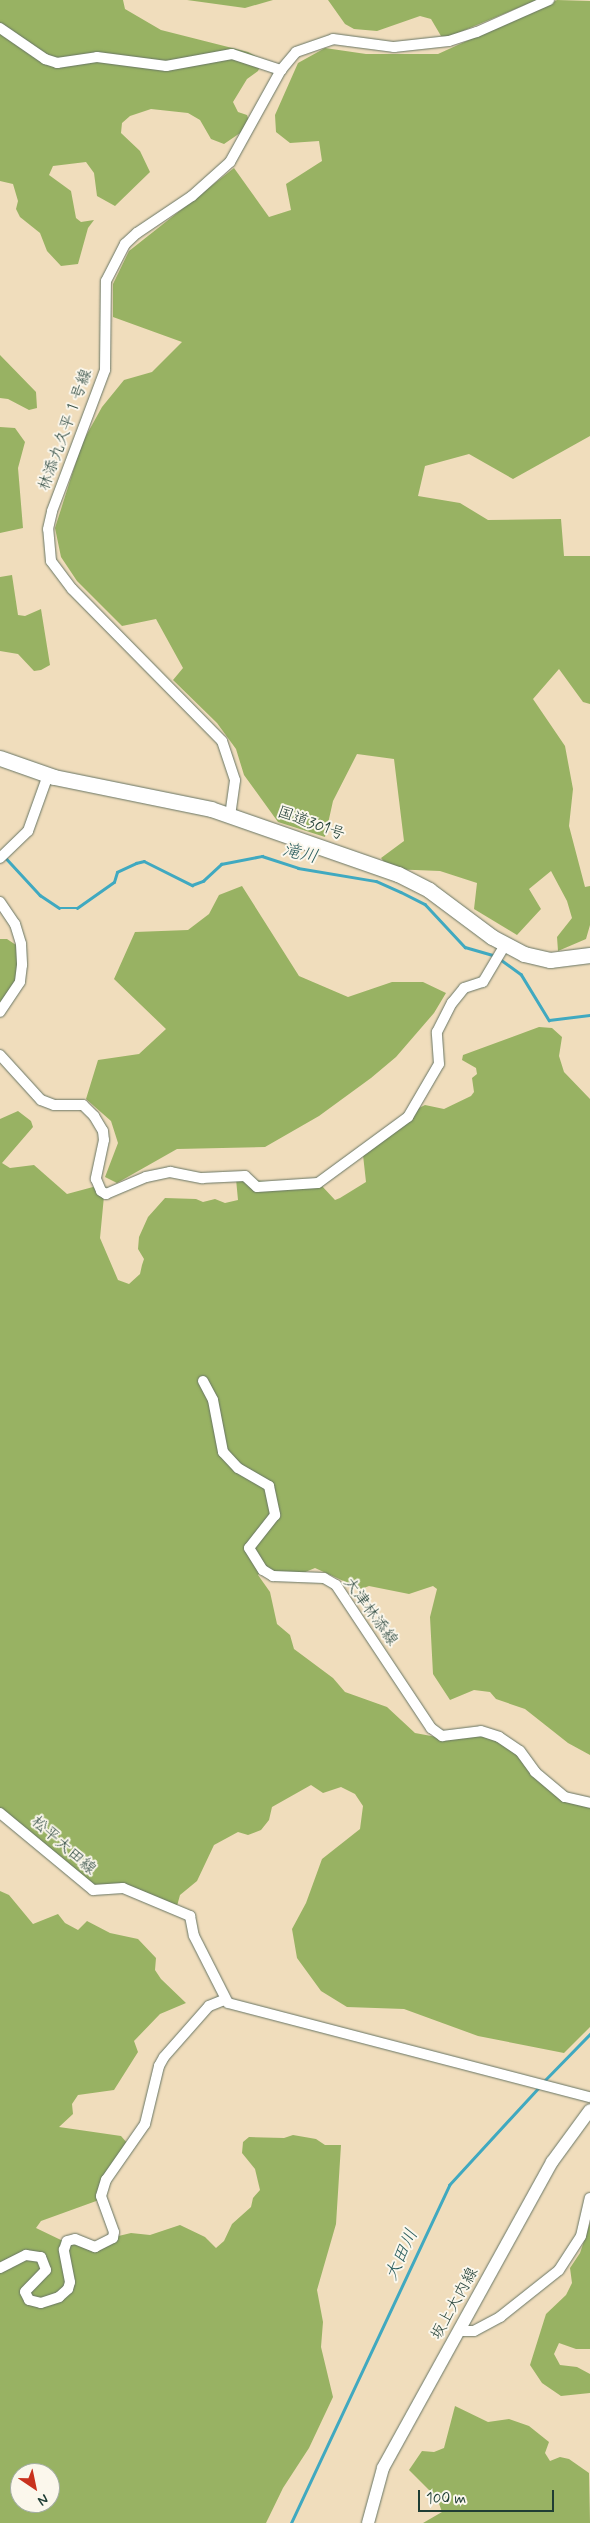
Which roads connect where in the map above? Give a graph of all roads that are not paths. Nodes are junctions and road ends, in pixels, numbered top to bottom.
1 (549, 0) edge
2 (0, 28) edge
3 (281, 70) junction
4 (0, 758) edge
5 (48, 774) junction
6 (230, 816) junction
7 (0, 858) edge
8 (0, 902) edge
9 (505, 945) junction
10 (590, 955) edge
11 (0, 1012) edge
12 (0, 1055) edge
13 (204, 1381) dead end
14 (590, 1803) edge
15 (0, 1814) edge
16 (224, 2000) junction
17 (590, 2097) edge
18 (588, 2117) edge
19 (590, 2198) edge
20 (0, 2268) edge
21 (459, 2331) junction
22 (368, 2523) edge

1 - 3 street, 林添九久平１号線
2 - 3 street
3 - 6 street, 林添九久平１号線
4 - 5 highway, 国道301号
5 - 6 highway, 国道301号
5 - 7 street
6 - 9 highway, 国道301号
8 - 11 street
9 - 10 highway, 国道301号
9 - 12 street
13 - 14 street, 大津林添線
15 - 16 street, 松平大田線
16 - 17 street
16 - 20 street
18 - 21 main road, 坂上大内線
19 - 21 street
21 - 22 main road, 坂上大内線

